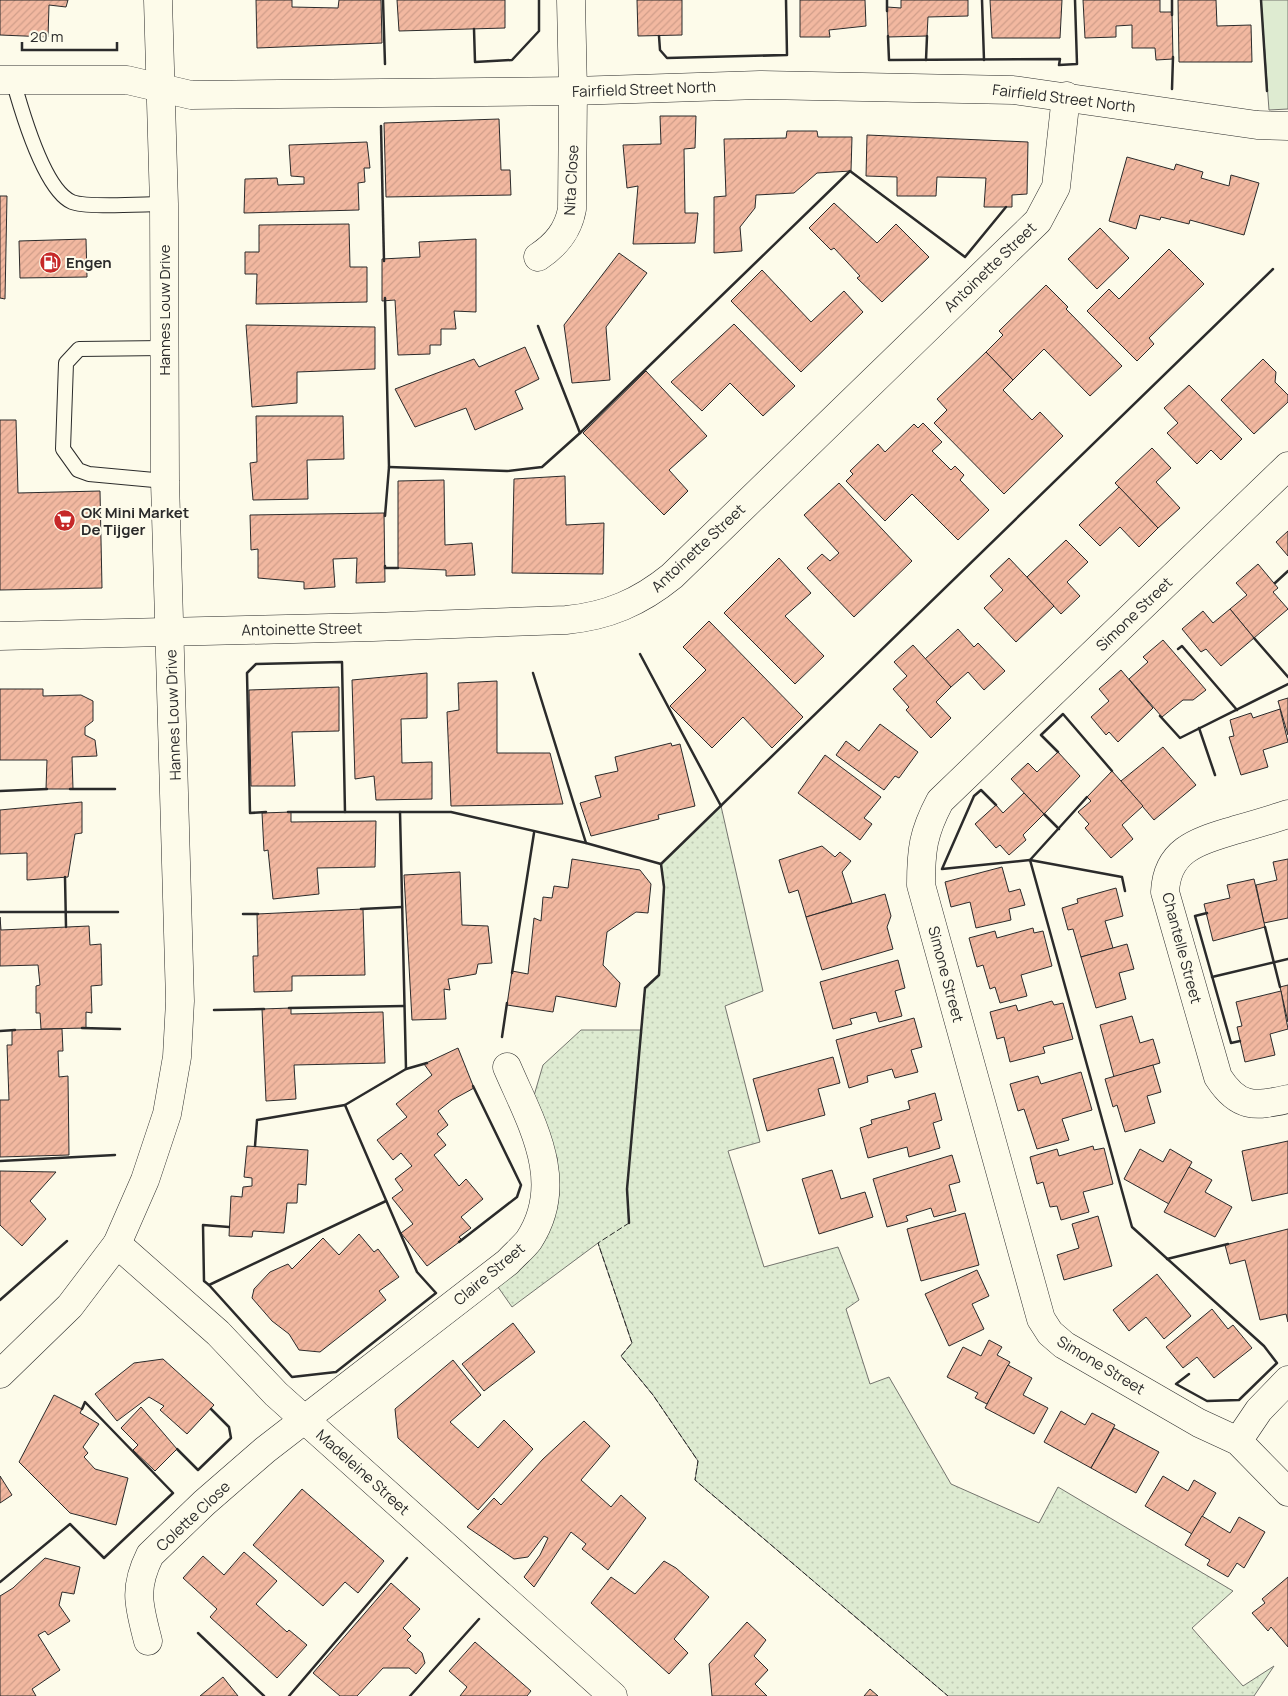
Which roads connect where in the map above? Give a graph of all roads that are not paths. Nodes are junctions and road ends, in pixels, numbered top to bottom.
1 (158, 0) edge
2 (571, 0) edge
3 (6, 80) edge
4 (160, 88) junction
5 (573, 91) junction
6 (1066, 96) junction
7 (1288, 126) edge
8 (164, 204) junction
9 (538, 257) dead end
10 (163, 348) junction
11 (1288, 466) edge
12 (165, 481) junction
13 (170, 632) junction
14 (0, 636) edge
15 (1288, 814) edge
16 (508, 1067) dead end
17 (1288, 1100) edge
18 (117, 1244) junction
19 (0, 1374) edge
20 (1288, 1380) edge
21 (304, 1419) junction
22 (1238, 1441) junction
23 (1288, 1492) edge
24 (148, 1641) dead end
25 (613, 1696) edge

1 - 4 street, Hannes Louw Drive
2 - 5 street, Nita Close
3 - 4 street, Fairfield Street North
3 - 8 lane
4 - 5 street, Fairfield Street North
4 - 8 street, Hannes Louw Drive
5 - 6 street, Fairfield Street North
5 - 9 street, Nita Close
6 - 7 street, Fairfield Street North
6 - 13 street, Antoinette Street
8 - 10 street, Hannes Louw Drive
10 - 12 street, Hannes Louw Drive
10 - 12 lane
11 - 22 street, Simone Street
12 - 13 street, Hannes Louw Drive
13 - 14 street, Antoinette Street
13 - 18 street, Hannes Louw Drive
15 - 17 street, Chantelle Street
16 - 21 street, Claire Street
18 - 19 street, Hannes Louw Drive
18 - 21 street, Madeleine Street
20 - 22 street
21 - 24 street, Colette Close
21 - 25 street, Madeleine Street
22 - 23 street, Simone Street

